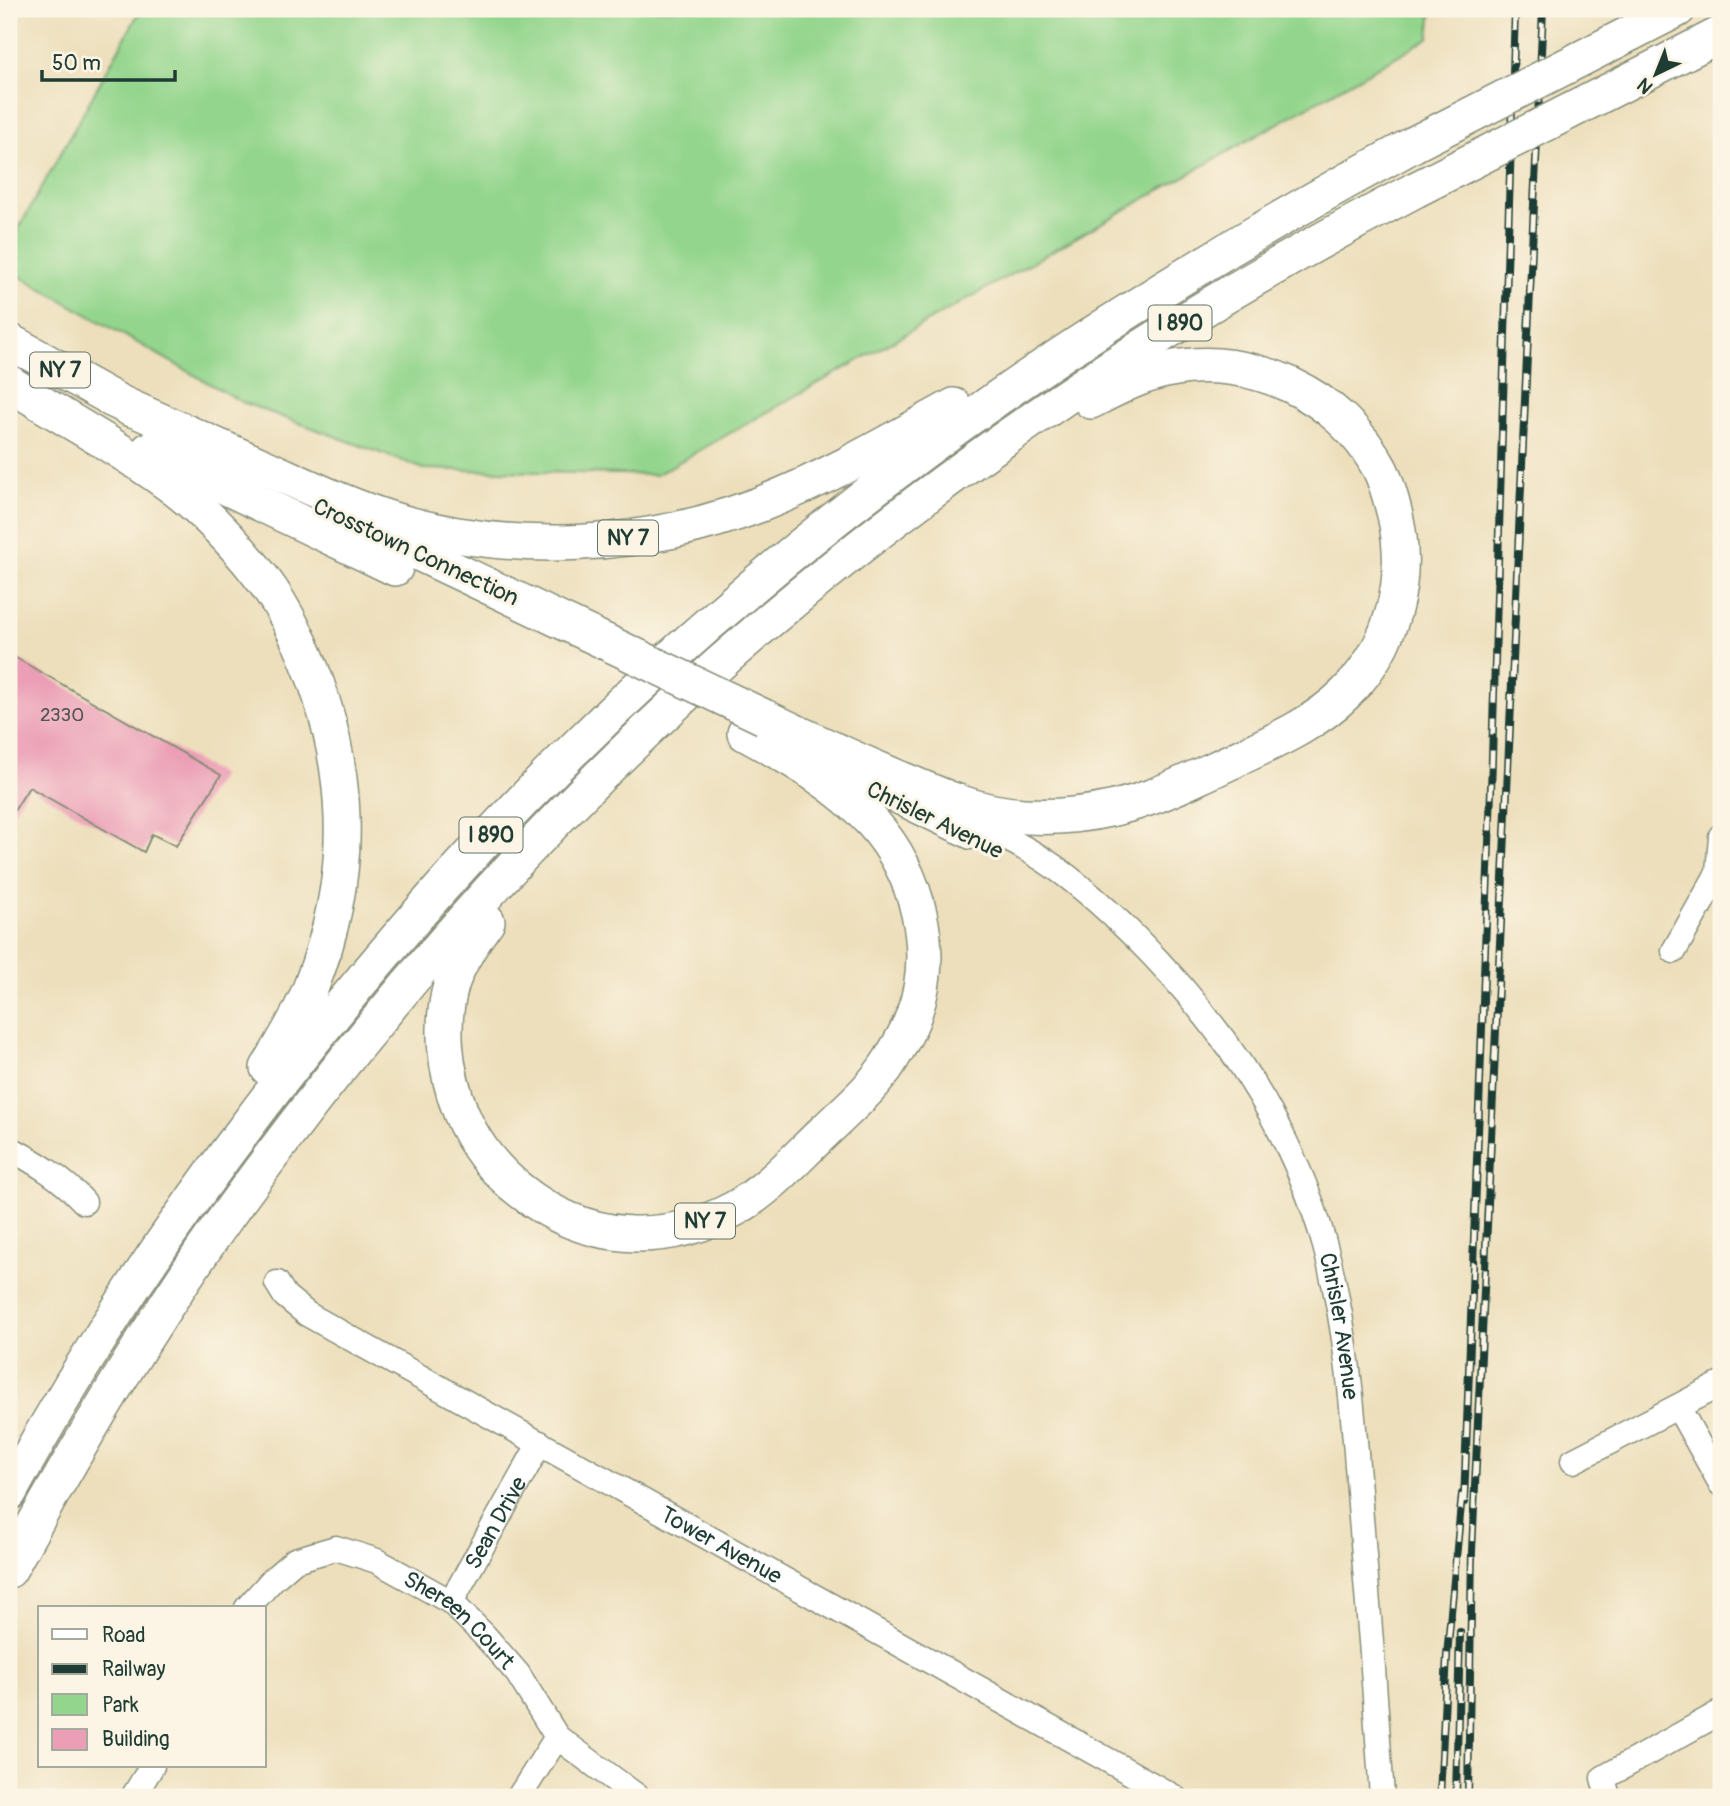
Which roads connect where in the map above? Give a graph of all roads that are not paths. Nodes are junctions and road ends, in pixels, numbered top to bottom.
1 (1678, 9) edge
2 (1721, 34) edge
3 (1121, 316) junction
4 (9, 341) edge
5 (9, 381) edge
6 (111, 399) junction
7 (956, 473) junction
8 (597, 650) junction
9 (754, 725) junction
10 (830, 748) junction
11 (585, 792) junction
12 (1721, 836) edge
13 (1118, 920) junction
14 (1674, 951) dead end
15 (9, 1147) edge
16 (84, 1202) dead end
17 (145, 1269) junction
18 (277, 1283) dead end
19 (1721, 1384) edge
20 (1678, 1407) junction
21 (540, 1443) junction
22 (1573, 1461) dead end
23 (1721, 1484) edge
24 (9, 1493) edge
25 (9, 1570) edge
26 (451, 1602) junction
27 (249, 1606) edge
28 (1721, 1712) edge
29 (556, 1737) junction
30 (151, 1768) edge
31 (1605, 1788) edge
32 (133, 1797) edge
33 (519, 1797) edge
34 (638, 1797) edge
35 (1174, 1797) edge
36 (1382, 1797) edge

1 - 3 highway, I 890, bridge
2 - 7 highway, I 890, bridge
3 - 6 highway, NY 7
3 - 17 highway, I 890
4 - 6 highway, Crosstown Connection / NY 7
5 - 8 highway, Crosstown Connection / NY 7
5 - 17 highway
6 - 8 highway, Crosstown Connection
7 - 10 highway, Crosstown Connection
7 - 11 highway, I 890
8 - 9 highway, Crosstown Connection / NY 7
9 - 10 highway, Crosstown Connection
9 - 11 highway, NY 7
9 - 13 street, Chrisler Avenue
10 - 13 street, Chrisler Avenue
11 - 25 highway, I 890
12 - 14 street
13 - 36 street, Chrisler Avenue
15 - 16 street
17 - 24 highway, I 890
18 - 21 street, Tower Avenue
19 - 20 street
20 - 22 street
20 - 23 street
21 - 26 street, Sean Drive
21 - 35 street, Tower Avenue
26 - 27 street, Shereen Court
26 - 29 street, Shereen Court
28 - 31 street
29 - 33 street
29 - 34 street, Shereen Court
30 - 32 street

